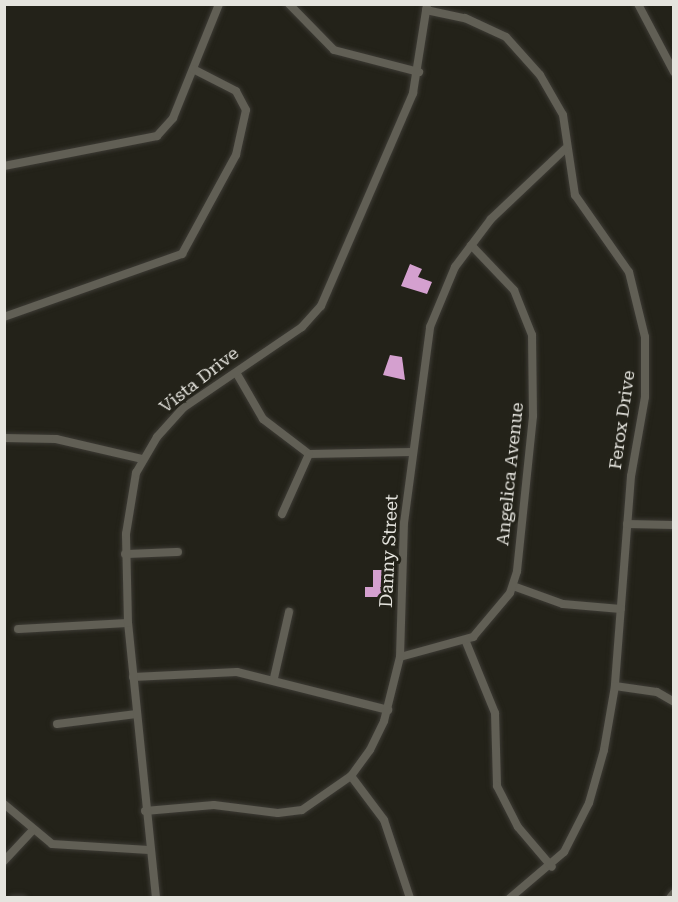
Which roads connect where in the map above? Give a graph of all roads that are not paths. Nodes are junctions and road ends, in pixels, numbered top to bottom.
1 (219, 4) edge
2 (289, 4) edge
3 (638, 4) edge
4 (427, 7) edge
5 (193, 69) junction
6 (419, 72) junction
7 (674, 72) edge
8 (565, 149) junction
9 (4, 166) edge
10 (471, 245) junction
11 (4, 317) edge
12 (237, 374) junction
13 (4, 438) edge
14 (412, 452) junction
15 (309, 454) junction
16 (142, 459) junction
17 (282, 514) dead end
18 (627, 524) junction
19 (674, 525) edge
20 (178, 552) dead end
21 (125, 554) junction
22 (513, 586) junction
23 (621, 609) junction
24 (289, 612) dead end
25 (128, 623) junction
26 (18, 629) dead end
27 (466, 642) junction
28 (400, 657) junction
29 (133, 677) junction
30 (274, 678) junction
31 (615, 686) junction
32 (673, 699) edge
33 (388, 710) junction
34 (136, 714) junction
35 (57, 724) dead end
36 (351, 776) junction
37 (4, 804) edge
38 (145, 811) junction
39 (31, 832) junction
40 (149, 850) junction
41 (4, 861) edge
42 (552, 867) junction
43 (674, 893) edge
44 (12, 897) edge
45 (24, 897) edge
46 (156, 897) edge
47 (410, 897) edge
48 (510, 897) edge
49 (670, 897) edge

1 - 5 street
2 - 6 street
3 - 7 street
4 - 6 street, Vista Drive
4 - 8 street, Ferox Drive
5 - 9 street
5 - 11 street
6 - 12 street, Vista Drive
8 - 10 street, Danny Street
8 - 18 street, Ferox Drive
10 - 14 street, Danny Street
10 - 22 street, Angelica Avenue
12 - 15 street
12 - 16 street, Vista Drive
13 - 16 street
14 - 15 street
14 - 28 street, Danny Street
15 - 17 street
16 - 21 street, Vista Drive
18 - 19 street
18 - 23 street, Ferox Drive
20 - 21 street
21 - 25 street, Vista Drive
22 - 23 street
22 - 27 street
23 - 31 street, Ferox Drive
24 - 30 street
25 - 26 street
25 - 29 street, Vista Drive
27 - 28 street
27 - 42 street
28 - 33 street, Danny Street
29 - 30 street
29 - 34 street, Vista Drive
30 - 33 street
31 - 32 street
31 - 42 street, Ferox Drive
33 - 36 street, Danny Street
34 - 35 street
34 - 38 street, Vista Drive
36 - 38 street, Danny Street
36 - 47 street
37 - 39 street
38 - 40 street, Vista Drive
39 - 40 street
39 - 41 street
40 - 46 street, Vista Drive
42 - 48 street, Ferox Drive
43 - 49 street
44 - 45 lane

